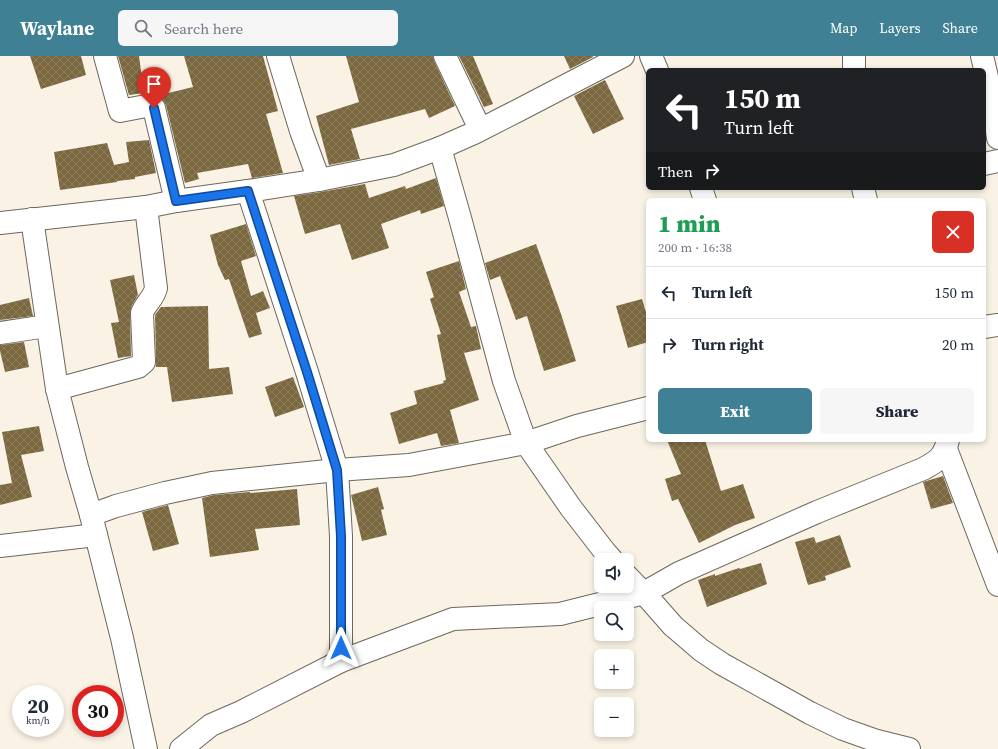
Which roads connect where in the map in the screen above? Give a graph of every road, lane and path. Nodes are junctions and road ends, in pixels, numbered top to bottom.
1 (105, 56) edge
2 (278, 56) edge
3 (445, 56) edge
4 (622, 56) edge
5 (651, 56) edge
6 (854, 56) edge
7 (982, 56) edge
8 (656, 68) edge
9 (854, 68) edge
10 (985, 68) edge
11 (986, 73) edge
12 (480, 130) junction
13 (998, 138) edge
14 (440, 148) junction
15 (998, 161) edge
16 (986, 164) edge
17 (319, 180) junction
18 (248, 191) junction
19 (176, 201) junction
20 (146, 206) junction
21 (32, 219) junction
22 (0, 223) edge
23 (998, 325) edge
24 (47, 326) junction
25 (986, 327) edge
26 (0, 333) edge
27 (57, 389) junction
28 (646, 409) edge
29 (526, 443) junction
30 (947, 445) edge
31 (337, 470) junction
32 (93, 525) junction
33 (0, 546) edge
34 (605, 553) edge
35 (634, 583) edge
36 (998, 584) edge
37 (644, 593) junction
38 (341, 661) junction
39 (146, 749) edge
40 (181, 749) edge
41 (909, 749) edge

1 - 19 street
2 - 17 street
3 - 12 street
4 - 12 street
5 - 8 street
6 - 9 street
7 - 10 street
11 - 13 street
12 - 14 street
14 - 17 street
14 - 29 street
15 - 16 street
17 - 18 street
18 - 19 street
18 - 31 street
19 - 20 street
20 - 21 street
20 - 27 street
21 - 22 street
21 - 24 street
23 - 25 street
24 - 26 street
24 - 27 street
27 - 32 street
28 - 29 street
29 - 31 street
29 - 34 street
30 - 36 street
30 - 37 street
31 - 32 street
31 - 38 street
32 - 33 street
32 - 39 street
35 - 37 street
37 - 38 street
37 - 41 street
38 - 40 street

